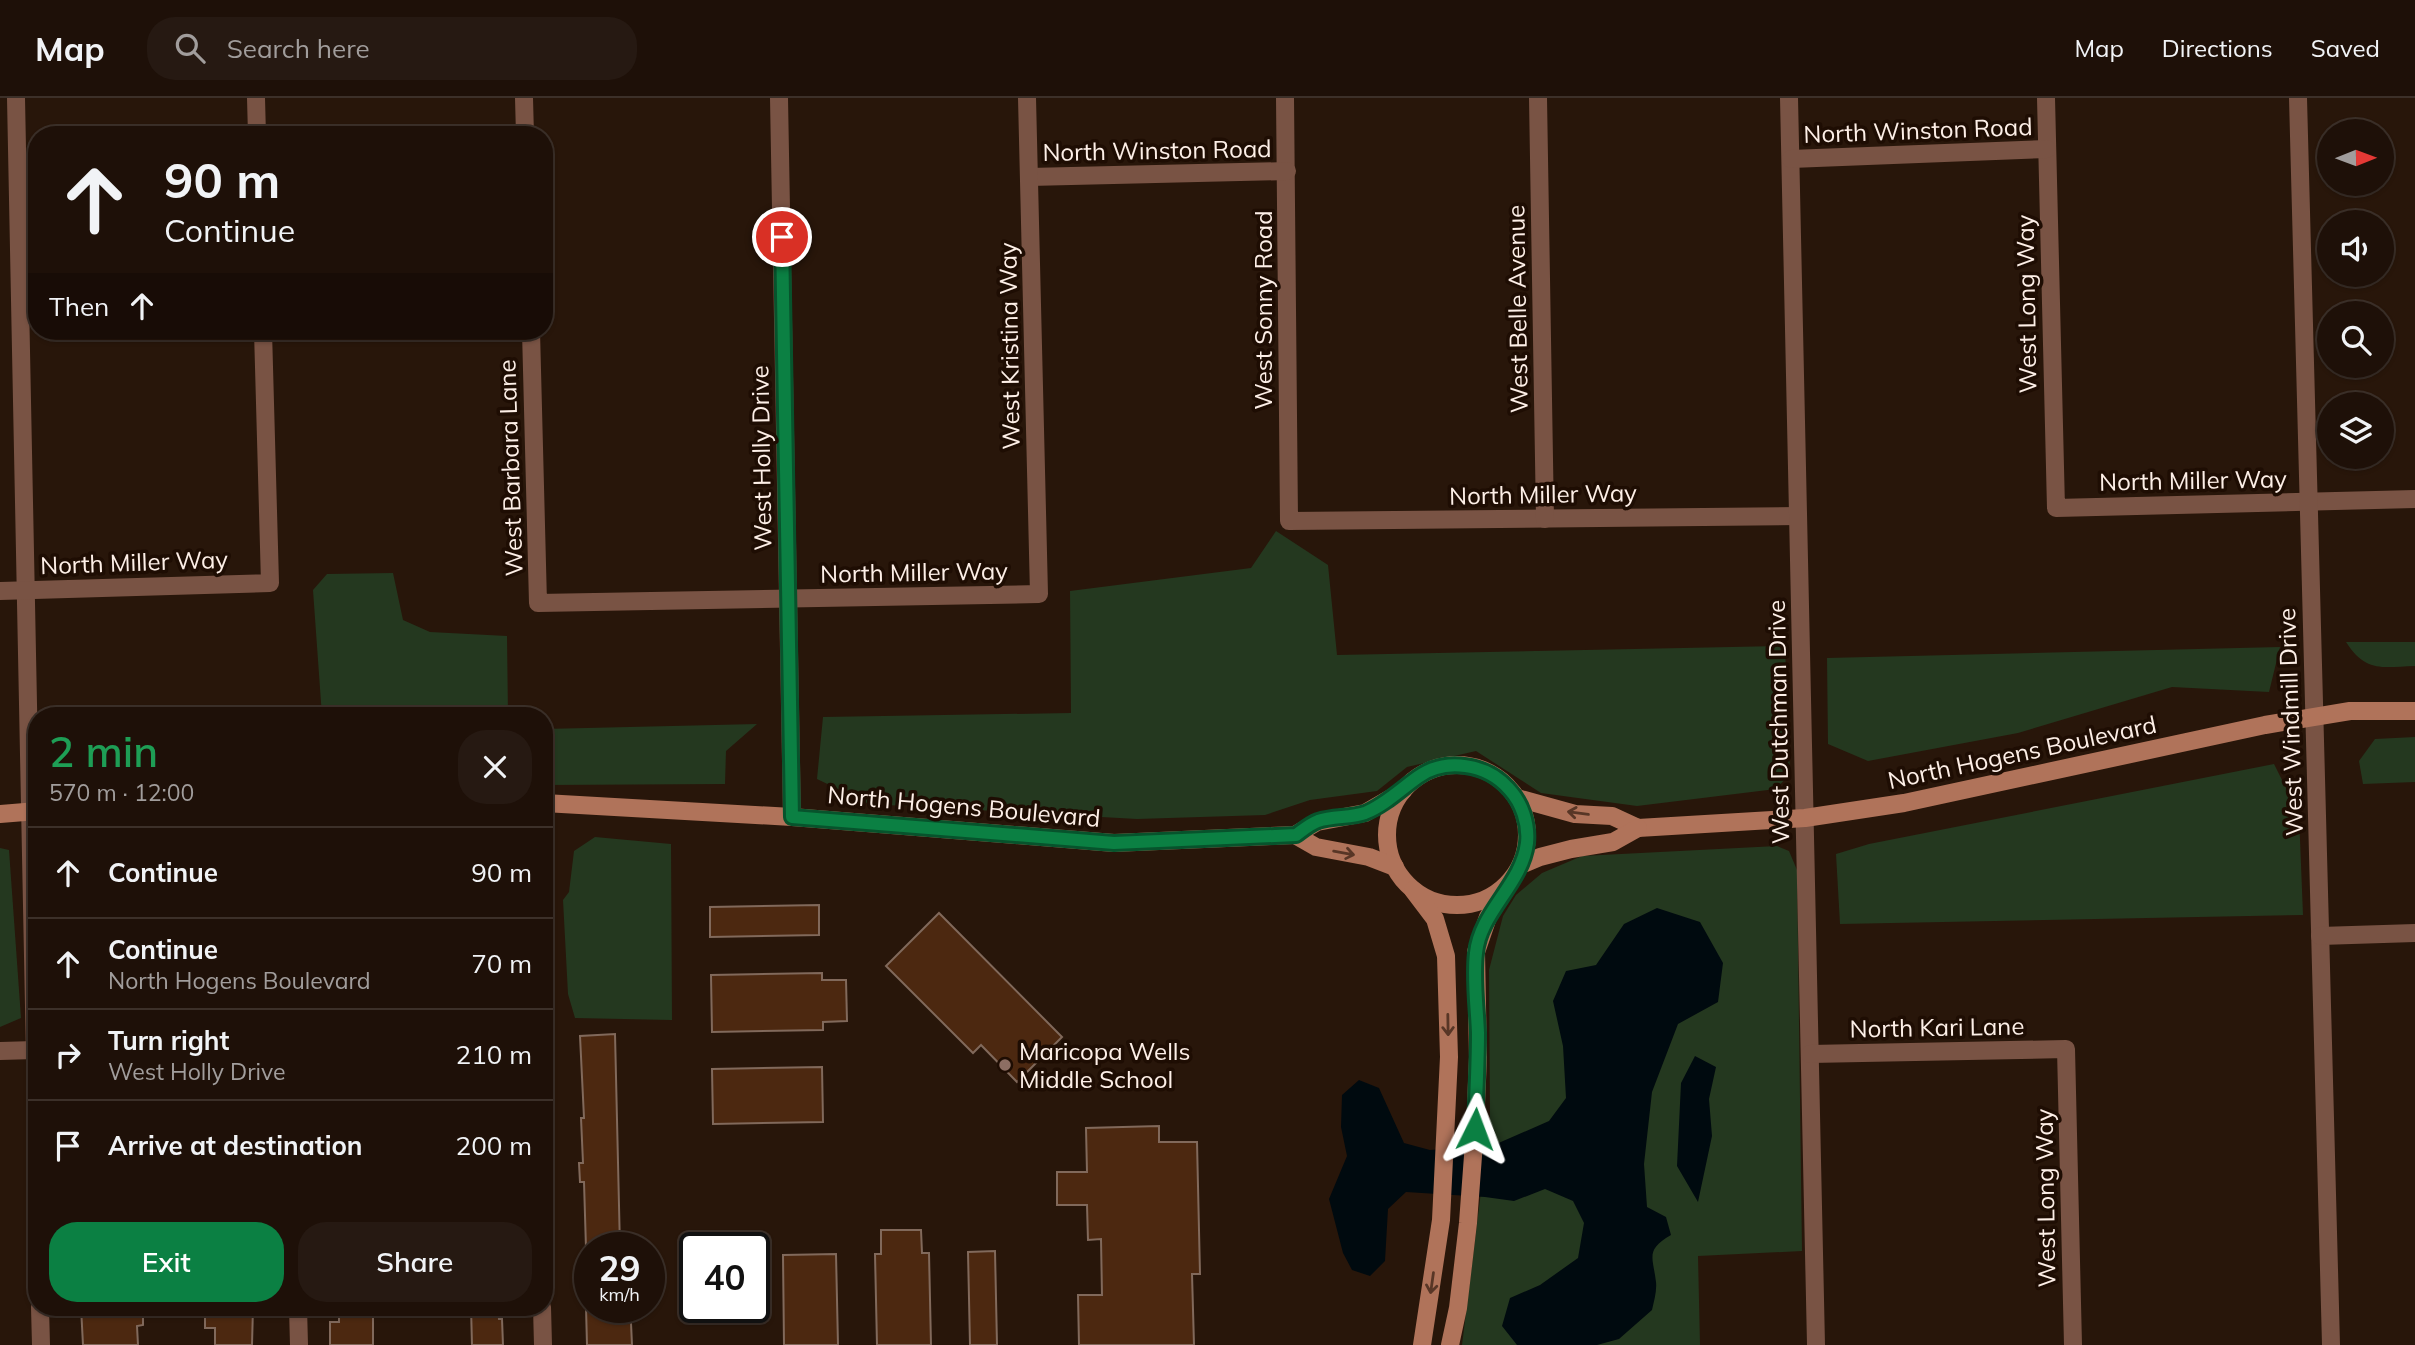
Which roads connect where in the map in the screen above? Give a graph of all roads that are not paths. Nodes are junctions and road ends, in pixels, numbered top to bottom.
1 (16, 98) edge
2 (256, 98) edge
3 (524, 98) edge
4 (779, 98) edge
5 (1027, 98) edge
6 (1285, 98) edge
7 (1538, 98) edge
8 (1789, 98) edge
9 (2046, 98) edge
10 (2298, 98) edge
11 (257, 126) edge
12 (525, 126) edge
13 (2047, 149) junction
14 (1791, 159) junction
15 (1287, 171) junction
16 (1029, 177) junction
17 (263, 340) edge
18 (531, 340) edge
19 (2415, 499) edge
20 (2308, 502) junction
21 (2056, 508) joint
22 (1798, 516) junction
23 (1545, 519) junction
24 (1289, 521) joint
25 (26, 590) junction
26 (0, 591) edge
27 (1038, 594) joint
28 (788, 598) junction
29 (538, 603) joint
30 (30, 707) edge
31 (2415, 711) edge
32 (2314, 716) junction
33 (1403, 791) junction
34 (1517, 798) junction
35 (553, 804) edge
36 (28, 811) edge
37 (0, 814) edge
38 (792, 817) junction
39 (1805, 818) junction
40 (1638, 828) junction
41 (1296, 835) junction
42 (1395, 867) junction
43 (1517, 872) junction
44 (1413, 890) junction
45 (2415, 933) edge
46 (2320, 936) junction
47 (2066, 1049) joint
48 (28, 1050) edge
49 (0, 1051) edge
50 (1810, 1054) junction
51 (40, 1316) edge
52 (298, 1316) edge
53 (542, 1316) edge
54 (41, 1345) edge
55 (299, 1345) edge
56 (543, 1345) edge
57 (1422, 1345) edge
58 (1450, 1345) edge
59 (1816, 1345) edge
60 (2073, 1345) edge
61 (2331, 1345) edge

1 - 25 street
2 - 11 street
3 - 12 street
4 - 28 street, West Holly Drive
5 - 16 street, West Kristina Way
6 - 15 street, West Sonny Road
7 - 23 street, West Belle Avenue
8 - 14 street, West Dutchman Drive
9 - 13 street, West Long Way
10 - 20 street, West Windmill Drive
13 - 14 street, North Winston Road
13 - 21 street, West Long Way
14 - 22 street, West Dutchman Drive
15 - 16 street, North Winston Road
15 - 24 street, West Sonny Road
16 - 27 street, West Kristina Way
17 - 25 street, North Miller Way
18 - 29 street, West Barbara Lane
19 - 20 street, North Miller Way
20 - 21 street, North Miller Way
20 - 32 street, West Windmill Drive
22 - 23 street, North Miller Way
22 - 39 street, West Dutchman Drive
23 - 24 street, North Miller Way
25 - 26 street, North Miller Way
25 - 30 street
27 - 28 street, North Miller Way
28 - 29 street, North Miller Way
28 - 38 street, West Holly Drive
31 - 32 street, North Hogens Boulevard
32 - 39 street, North Hogens Boulevard
32 - 46 street, West Windmill Drive
33 - 34 street
33 - 41 street, North Hogens Boulevard
33 - 42 street
40 -> 34 street, North Hogens Boulevard
34 - 43 street
35 - 38 street, North Hogens Boulevard
36 - 37 street
38 - 41 street, North Hogens Boulevard
39 - 40 street, North Hogens Boulevard
39 - 50 street, West Dutchman Drive
40 - 43 street, North Hogens Boulevard
41 -> 42 street, North Hogens Boulevard
42 - 44 street
43 - 44 street
43 - 58 street
44 -> 57 street
45 - 46 street
46 - 61 street, West Windmill Drive
47 - 50 street, North Kari Lane
47 - 60 street, West Long Way
48 - 49 street
50 - 59 street, West Dutchman Drive
51 - 54 street
52 - 55 street
53 - 56 street

